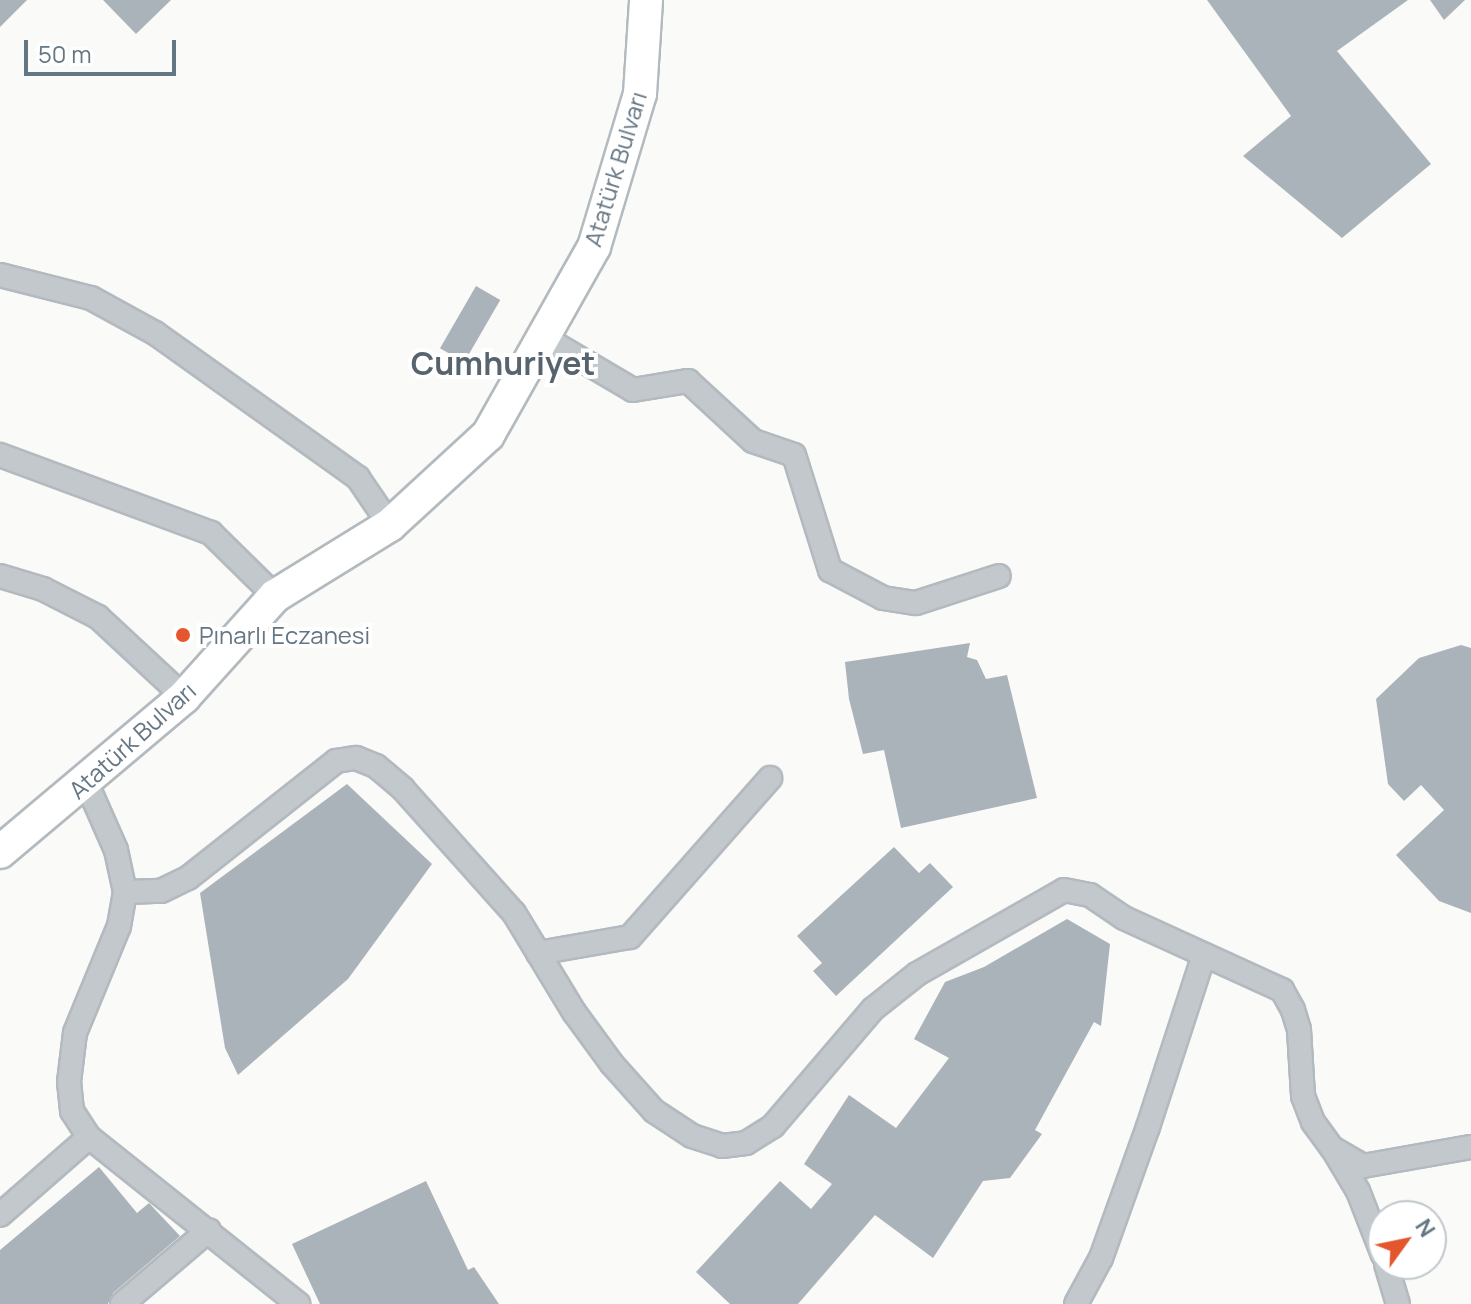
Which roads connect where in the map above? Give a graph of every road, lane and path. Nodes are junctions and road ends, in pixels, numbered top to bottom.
1 (646, 0) edge
2 (0, 275) edge
3 (543, 337) junction
4 (0, 455) edge
5 (390, 525) junction
6 (0, 576) edge
7 (999, 576) dead end
8 (275, 596) junction
9 (184, 697) junction
10 (770, 778) dead end
11 (86, 782) junction
12 (0, 852) edge
13 (125, 892) junction
14 (538, 953) junction
15 (1204, 955) junction
16 (89, 1137) junction
17 (1471, 1147) edge
18 (1332, 1148) junction
19 (1367, 1214) edge
20 (0, 1215) edge
21 (209, 1230) junction
22 (1391, 1280) edge
23 (122, 1304) edge
24 (298, 1304) edge
25 (1076, 1304) edge
26 (1398, 1304) edge

1 - 3 street, Atatürk Bulvarı
2 - 5 street
3 - 5 street, Atatürk Bulvarı
3 - 7 street
4 - 8 street
5 - 8 street, Atatürk Bulvarı
6 - 9 street
8 - 9 street, Atatürk Bulvarı
9 - 11 street, Atatürk Bulvarı
10 - 14 street
11 - 12 street, Atatürk Bulvarı
11 - 13 street
13 - 14 street
13 - 16 street
14 - 15 street
15 - 18 street
15 - 25 street
16 - 20 street
16 - 21 street
17 - 18 street
18 - 19 street
21 - 23 street
21 - 24 street
22 - 26 street

